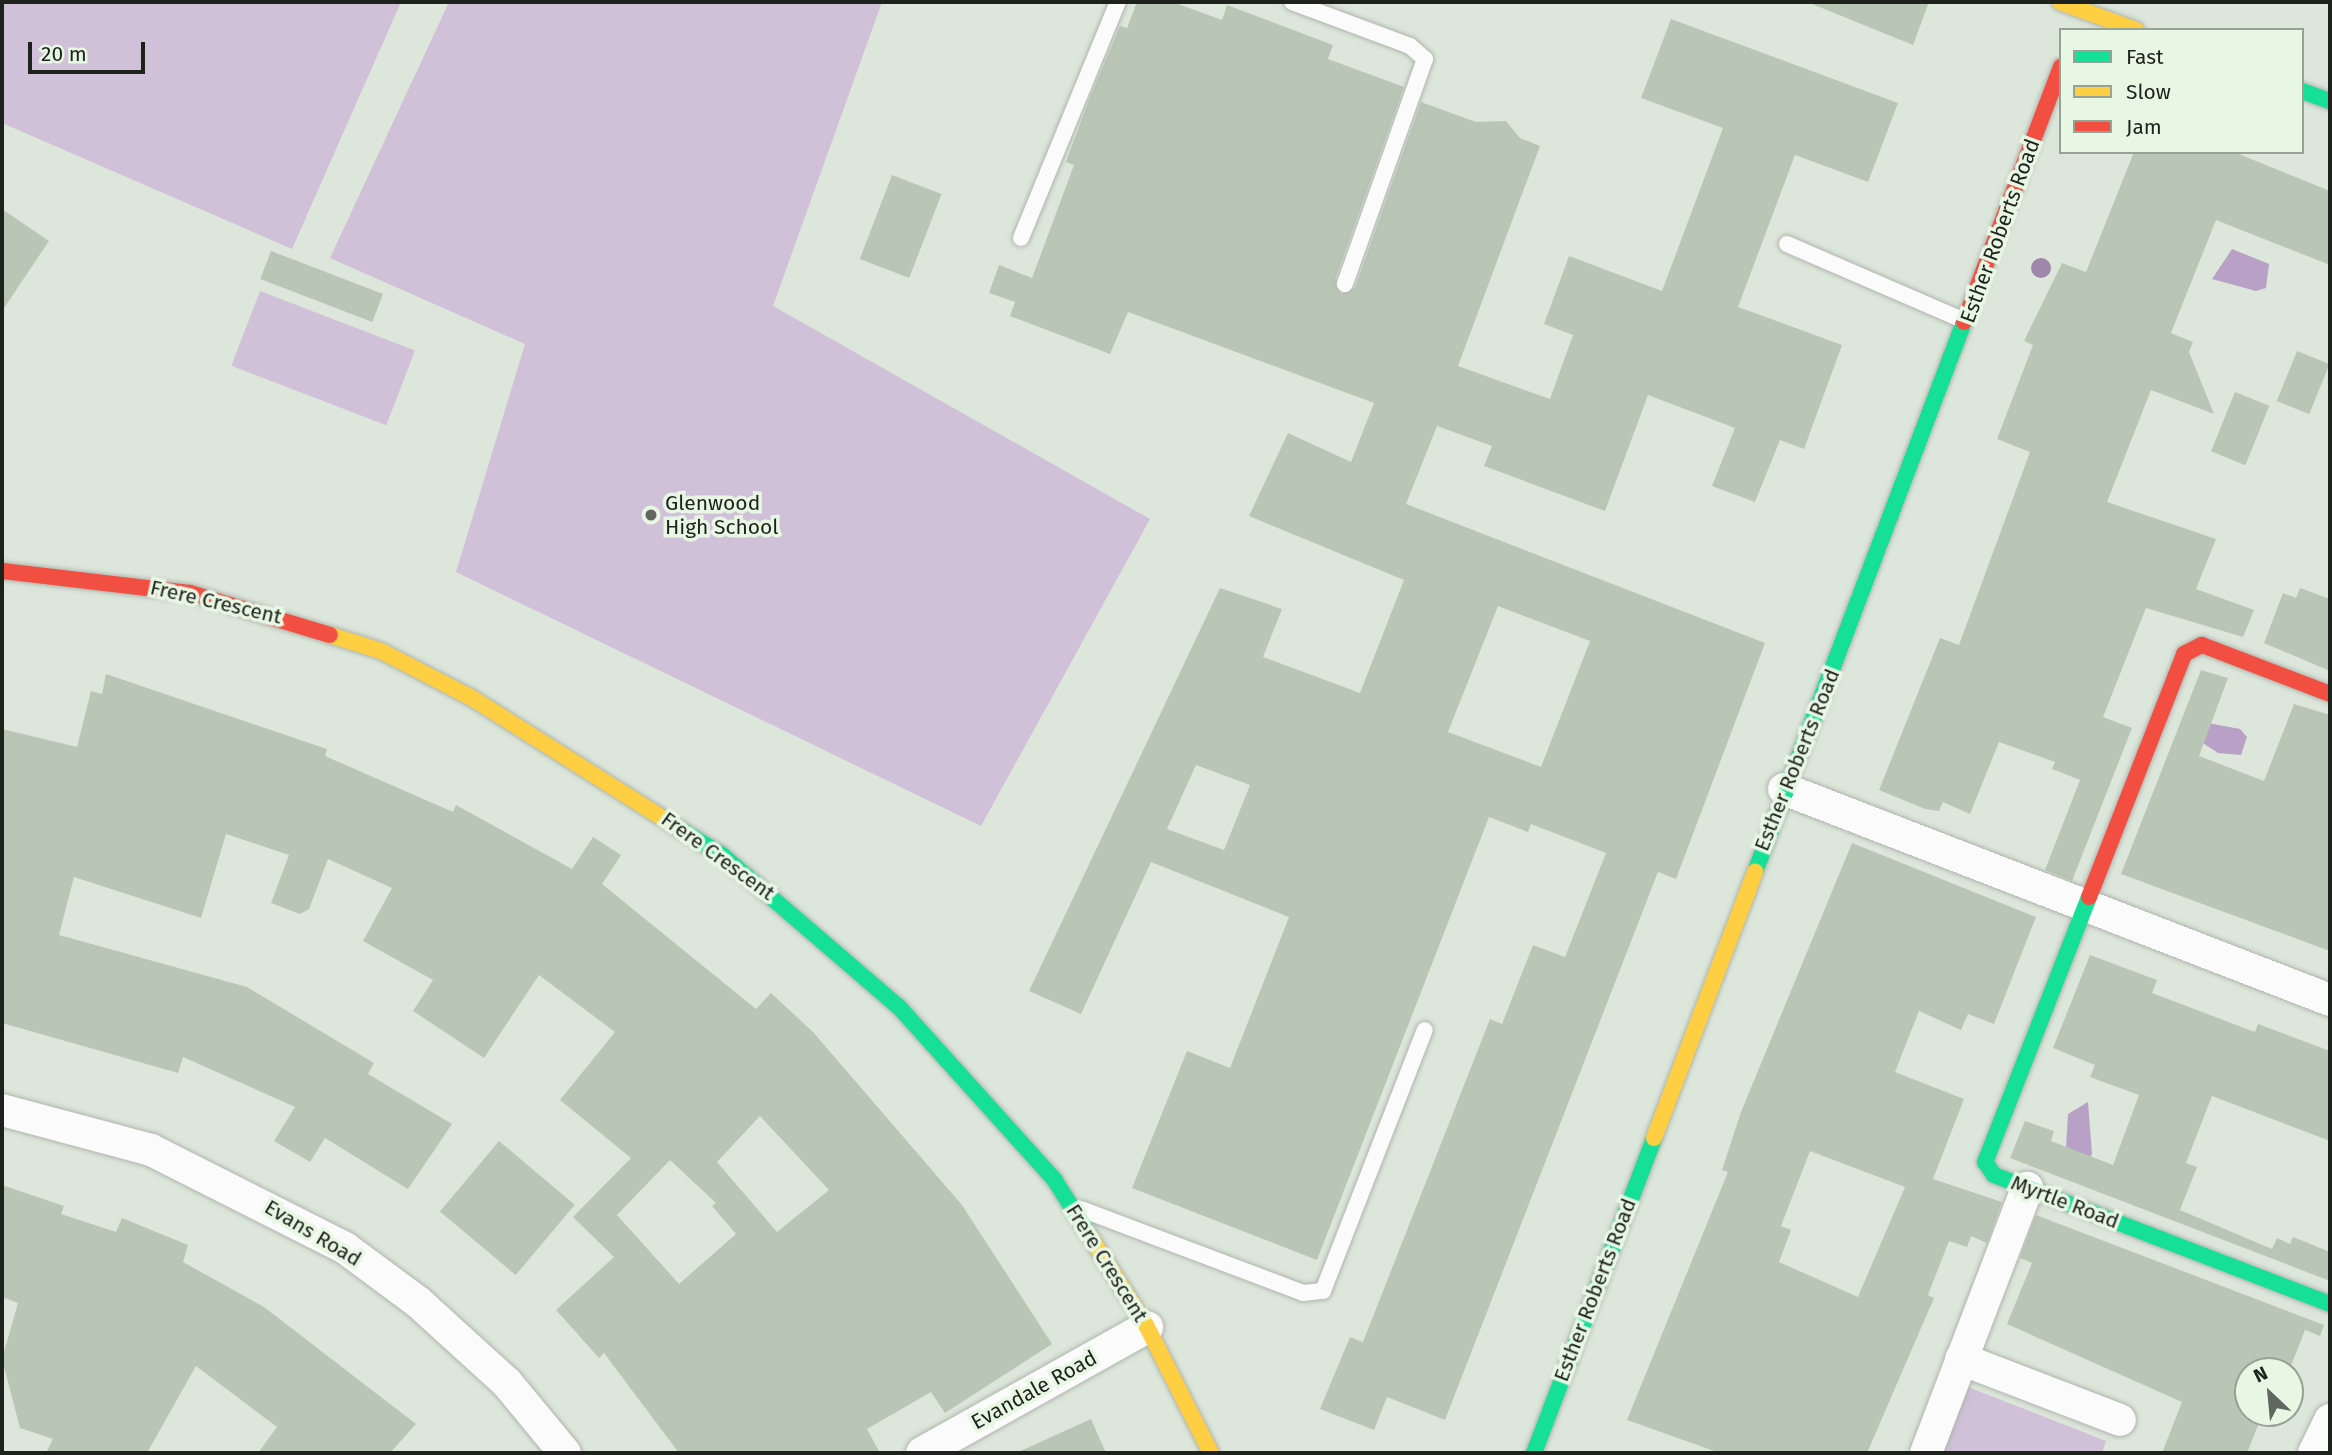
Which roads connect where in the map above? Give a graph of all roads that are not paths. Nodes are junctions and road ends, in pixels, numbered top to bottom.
1 (1118, 2) edge
2 (1292, 2) edge
3 (2076, 11) edge
4 (2130, 28) edge
5 (2059, 72) edge
6 (2304, 92) edge
7 (2330, 101) edge
8 (1021, 238) dead end
9 (1787, 244) dead end
10 (1345, 284) dead end
11 (1967, 322) junction
12 (2, 571) edge
13 (26, 571) junction
14 (2, 593) edge
15 (2330, 694) edge
16 (1784, 789) junction
17 (2086, 906) junction
18 (2330, 1000) edge
19 (1425, 1030) dead end
20 (2, 1110) edge
21 (2027, 1188) junction
22 (1072, 1206) junction
23 (2330, 1304) edge
24 (1147, 1327) junction
25 (1961, 1359) junction
26 (2120, 1420) dead end
27 (2330, 1420) edge
28 (565, 1453) edge
29 (922, 1453) edge
30 (1211, 1453) edge
31 (1534, 1453) edge
32 (1926, 1453) edge
33 (2314, 1453) edge

1 - 8 lane
2 - 10 lane
3 - 4 street
5 - 11 street, Esther Roberts Road
6 - 7 street
9 - 11 lane
11 - 16 street, Esther Roberts Road
12 - 13 street, Frere Crescent
13 - 14 street
13 - 22 street, Frere Crescent
15 - 17 street, Myrtle Road
16 - 17 street
16 - 31 street, Esther Roberts Road
17 - 18 street
17 - 21 street, Myrtle Road
19 - 22 lane
20 - 28 street, Evans Road
21 - 23 street, Myrtle Road
21 - 25 street
22 - 24 street, Frere Crescent
24 - 29 street, Evandale Road
24 - 30 street, Frere Crescent
25 - 26 street
25 - 32 street
27 - 33 street

